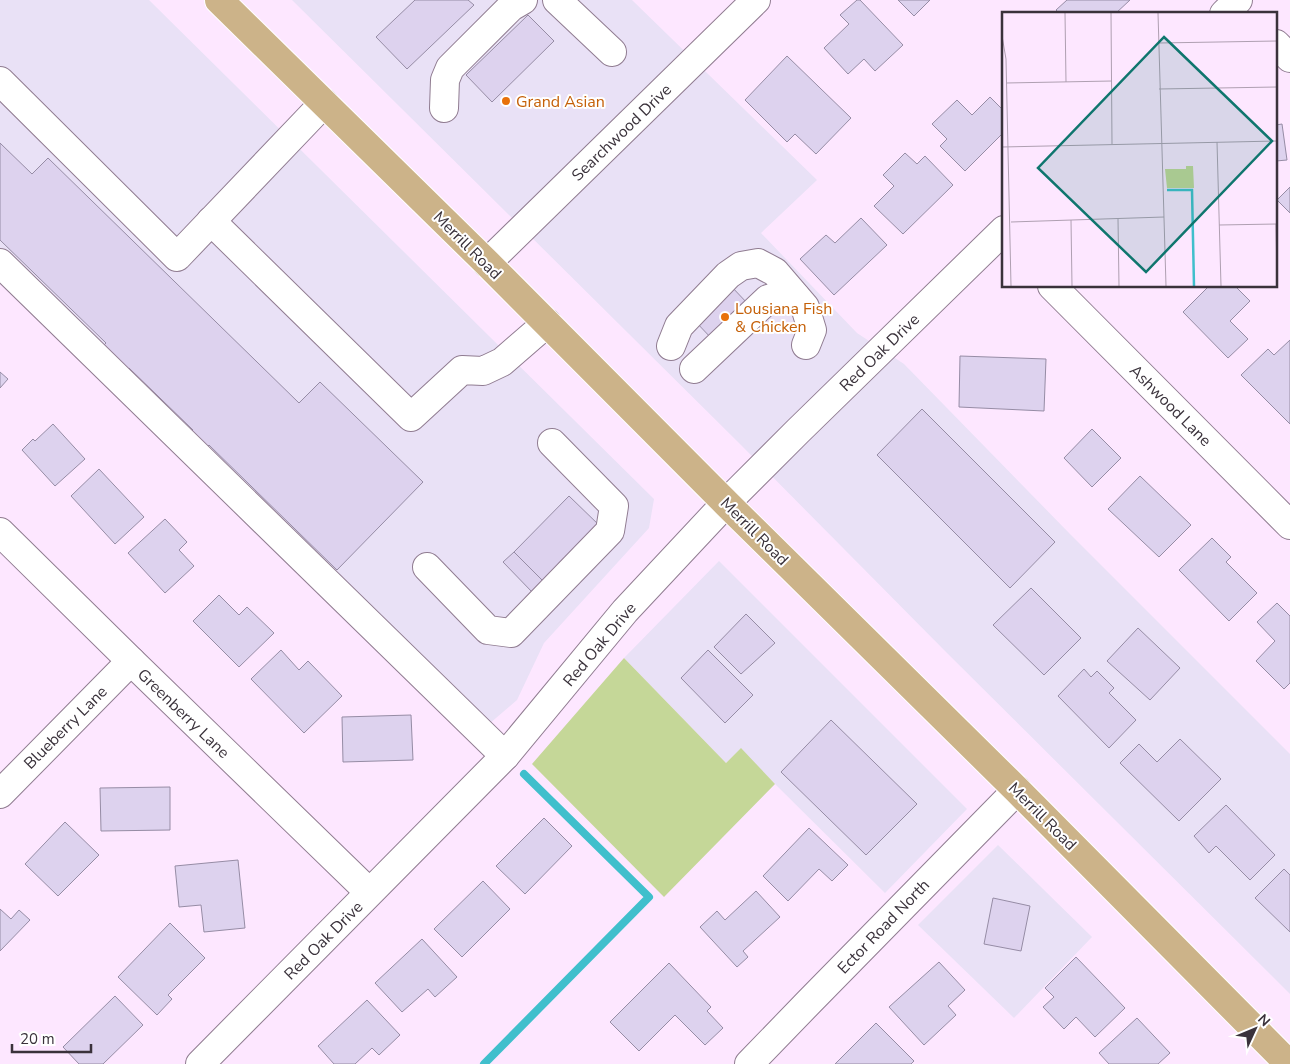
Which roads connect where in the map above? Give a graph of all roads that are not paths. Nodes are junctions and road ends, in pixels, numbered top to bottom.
1 (219, 0) edge
2 (524, 0) edge
3 (557, 0) edge
4 (756, 0) edge
5 (1278, 46) edge
6 (612, 52) dead end
7 (1290, 58) edge
8 (0, 81) edge
9 (324, 103) junction
10 (444, 108) dead end
11 (211, 221) junction
12 (1002, 235) edge
13 (0, 263) edge
14 (487, 264) junction
15 (1054, 288) edge
16 (796, 297) junction
17 (546, 323) junction
18 (806, 345) dead end
19 (671, 346) dead end
20 (694, 369) dead end
21 (552, 443) dead end
22 (726, 503) junction
23 (1290, 524) edge
24 (0, 532) edge
25 (427, 566) dead end
26 (131, 661) junction
27 (505, 756) junction
28 (1017, 790) junction
29 (0, 794) edge
30 (369, 892) junction
31 (200, 1064) edge
32 (750, 1064) edge
33 (1289, 1064) edge

1 - 9 main road, Merrill Road
2 - 10 street
3 - 6 street
4 - 14 street, Searchwood Drive
5 - 7 street
8 - 11 street
9 - 11 street
9 - 14 main road, Merrill Road
11 - 17 street
12 - 22 street, Red Oak Drive
13 - 27 street
14 - 17 main road, Merrill Road
15 - 23 street, Ashwood Lane
16 - 18 street
16 - 19 street
16 - 20 street
17 - 22 main road, Merrill Road
21 - 25 street
22 - 27 street, Red Oak Drive
22 - 28 main road, Merrill Road
24 - 26 street, Greenberry Lane
26 - 29 street, Blueberry Lane
26 - 30 street, Greenberry Lane
27 - 30 street, Red Oak Drive
28 - 32 street, Ector Road North
28 - 33 main road, Merrill Road
30 - 31 street, Red Oak Drive

